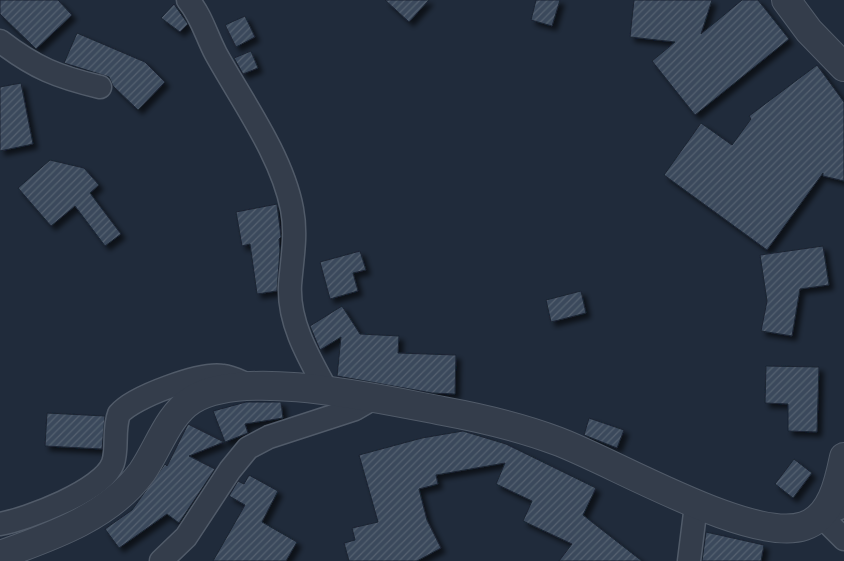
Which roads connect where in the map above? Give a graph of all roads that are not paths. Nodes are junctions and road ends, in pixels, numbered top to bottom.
1 (188, 0) edge
2 (786, 0) edge
3 (0, 41) edge
4 (844, 67) edge
5 (100, 87) dead end
6 (250, 386) junction
7 (327, 391) junction
8 (374, 398) junction
9 (844, 457) edge
10 (696, 504) junction
11 (833, 511) edge
12 (0, 524) edge
13 (844, 539) edge
14 (0, 555) edge
15 (160, 561) edge
16 (689, 561) edge

1 - 7 street
2 - 4 street
3 - 5 street
6 - 7 street
6 - 12 street
6 - 14 street
7 - 8 street
8 - 10 street
8 - 15 street
9 - 11 street
10 - 11 street
10 - 16 street
11 - 13 street

